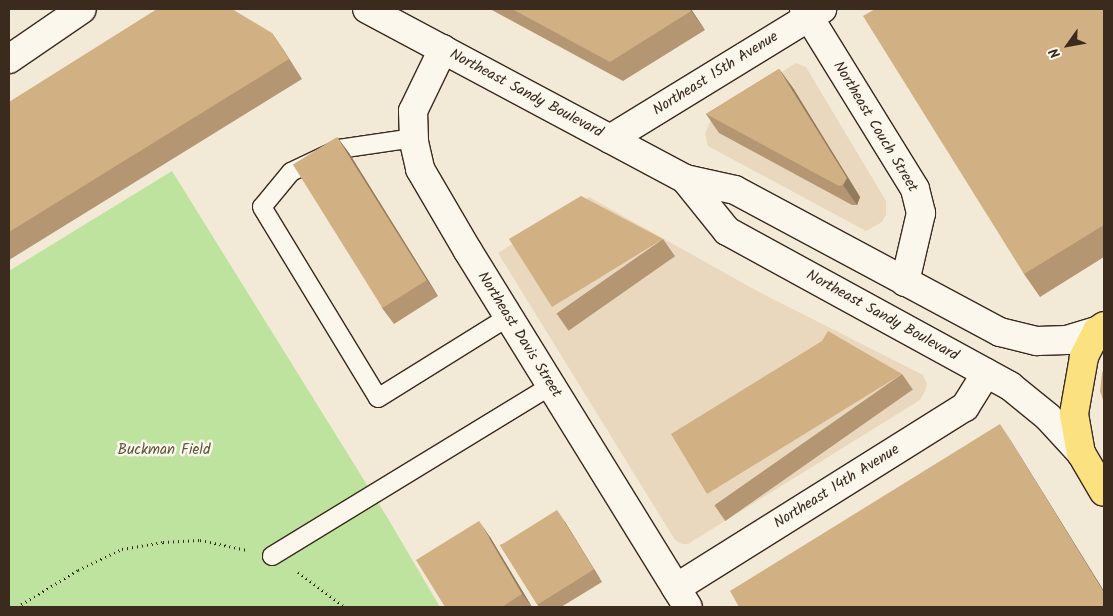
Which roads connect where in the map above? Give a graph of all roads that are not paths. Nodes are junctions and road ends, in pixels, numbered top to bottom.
1 (82, 9) edge
2 (367, 9) edge
3 (812, 12) edge
4 (443, 49) junction
5 (9, 59) edge
6 (414, 138) junction
7 (610, 139) junction
8 (685, 179) junction
9 (905, 282) junction
10 (508, 317) junction
11 (1101, 328) edge
12 (986, 373) junction
13 (551, 386) junction
14 (1080, 453) junction
15 (1104, 492) edge
16 (272, 556) road end
17 (682, 598) edge

1 - 5 street
2 - 4 street, Northeast Sandy Boulevard
3 - 7 street, Northeast 15th Avenue
3 - 9 street, Northeast Couch Street
4 - 6 street, Northeast Davis Street
4 - 7 street, Northeast Sandy Boulevard
6 - 10 street, Northeast Davis Street
6 - 10 lane
7 - 8 street, Northeast Sandy Boulevard
8 - 9 street, Northeast Sandy Boulevard
8 - 12 street, Northeast Sandy Boulevard
9 - 11 street, Northeast Sandy Boulevard
10 - 13 street, Northeast Davis Street
11 - 14 main road
12 - 14 street, Northeast Sandy Boulevard
12 - 17 street, Northeast 14th Avenue
13 - 16 lane
13 - 17 street, Northeast Davis Street
14 - 15 main road

